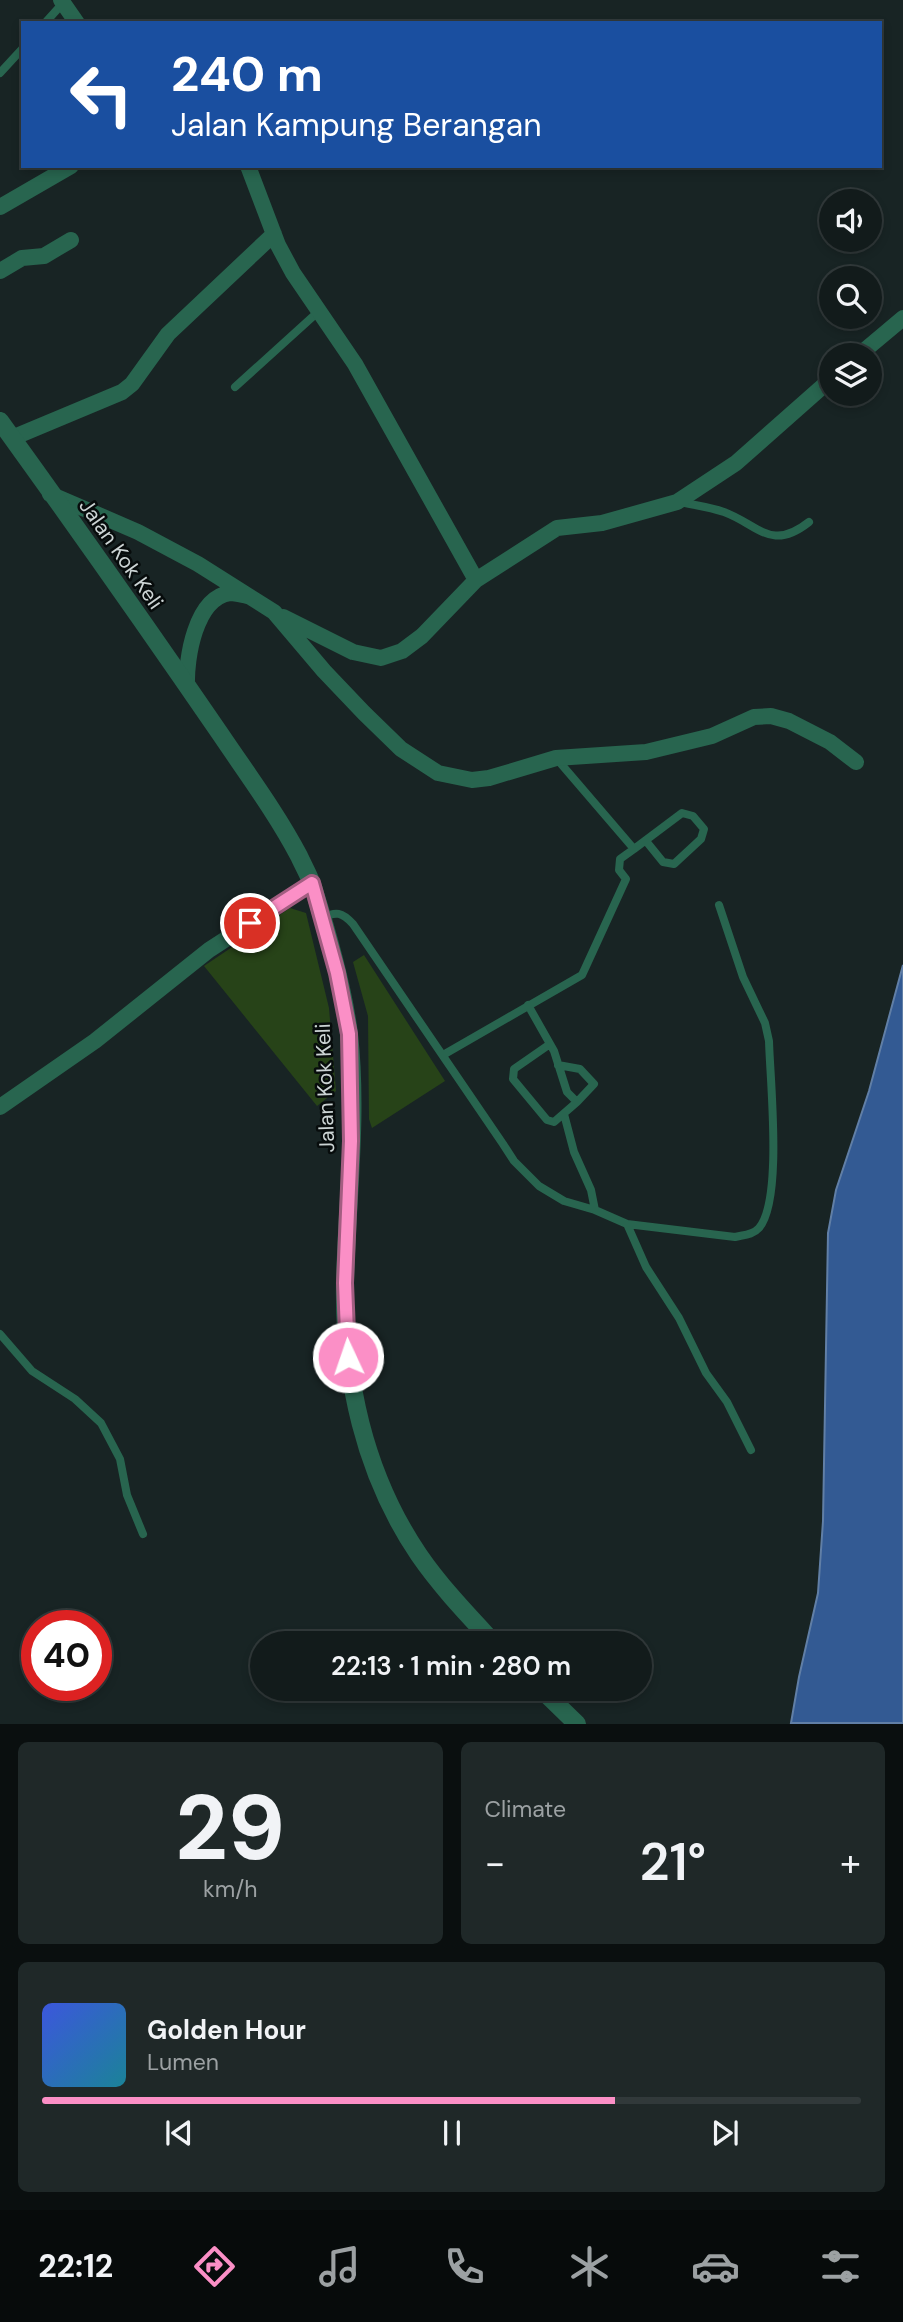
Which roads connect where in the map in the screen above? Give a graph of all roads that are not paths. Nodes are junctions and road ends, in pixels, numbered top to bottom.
1 (62, 1) edge
2 (47, 21) edge
3 (76, 21) edge
4 (21, 50) edge
5 (0, 73) edge
6 (68, 168) edge
7 (248, 168) edge
8 (0, 207) edge
9 (274, 234) junction
10 (71, 240) dead end
11 (0, 271) edge
12 (319, 311) junction
13 (903, 318) edge
14 (873, 343) edge
15 (235, 387) dead end
16 (819, 390) edge
17 (0, 421) edge
18 (12, 438) junction
19 (51, 494) junction
20 (677, 502) junction
21 (809, 522) dead end
22 (476, 580) junction
23 (250, 596) junction
24 (274, 611) junction
25 (187, 686) junction
26 (556, 758) junction
27 (856, 762) dead end
28 (646, 841) junction
29 (634, 849) junction
30 (312, 883) junction
31 (719, 905) dead end
32 (322, 918) junction
33 (528, 1005) junction
34 (550, 1044) junction
35 (443, 1055) junction
36 (558, 1065) junction
37 (577, 1102) junction
38 (0, 1107) edge
39 (564, 1114) junction
40 (595, 1210) junction
41 (627, 1224) junction
42 (0, 1334) edge
43 (751, 1450) dead end
44 (143, 1534) dead end
45 (484, 1631) edge
46 (553, 1701) edge
47 (577, 1724) edge

1 - 2 lane
1 - 3 street
4 - 5 lane
6 - 8 street
7 - 9 street
9 - 12 street
9 - 18 street
10 - 11 street
12 - 15 lane
12 - 22 street
13 - 14 street
16 - 20 street
17 - 18 street, Jalan Kok Keli
18 - 19 street, Jalan Kok Keli
19 - 23 street
19 - 25 street, Jalan Kok Keli
20 - 21 lane
20 - 22 street
22 - 24 street
23 - 24 street
23 - 25 street
24 - 26 street
25 - 30 street, Jalan Kok Keli
26 - 27 street
26 - 29 lane
28 - 28 lane
28 - 29 lane
29 - 33 lane
30 - 32 street, Jalan Kok Keli
30 - 38 street
31 - 41 lane
32 - 35 lane
32 - 45 street, Jalan Kok Keli
33 - 34 lane
33 - 35 lane
34 - 36 lane
34 - 39 lane
35 - 40 lane
36 - 37 lane
36 - 37 lane
37 - 39 lane
39 - 40 lane
40 - 41 lane
41 - 43 lane
42 - 44 lane
46 - 47 street

